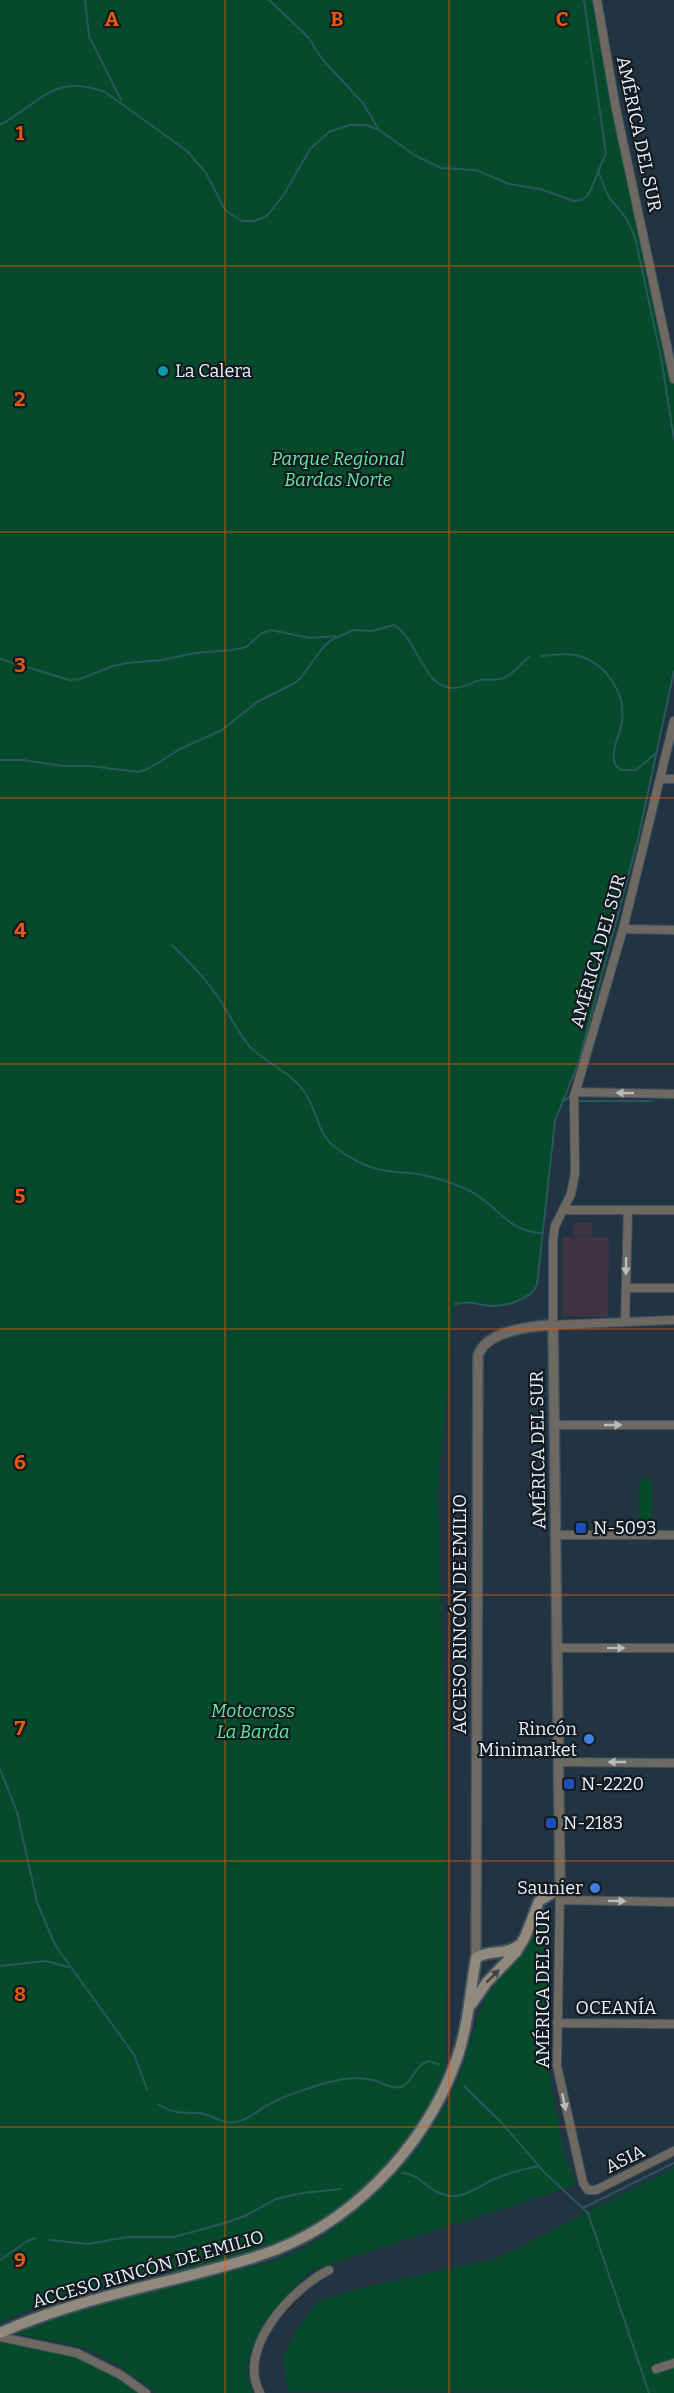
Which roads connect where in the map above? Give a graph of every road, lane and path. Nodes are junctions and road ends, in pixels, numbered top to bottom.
1 (597, 0) edge
2 (674, 379) edge
3 (674, 721) edge
4 (660, 779) junction
5 (674, 779) edge
6 (622, 929) junction
7 (674, 930) edge
8 (575, 1092) junction
9 (674, 1094) edge
10 (563, 1210) junction
11 (627, 1210) junction
12 (674, 1210) edge
13 (626, 1288) junction
14 (674, 1288) edge
15 (674, 1320) edge
16 (625, 1322) junction
17 (553, 1325) junction
18 (555, 1425) junction
19 (674, 1425) edge
20 (556, 1535) junction
21 (674, 1535) edge
22 (558, 1648) junction
23 (674, 1648) edge
24 (560, 1762) junction
25 (674, 1763) edge
26 (560, 1888) junction
27 (560, 1900) junction
28 (674, 1902) edge
29 (521, 1944) junction
30 (476, 1958) junction
31 (468, 2011) junction
32 (557, 2023) junction
33 (674, 2024) edge
34 (674, 2151) edge
35 (588, 2190) joint
36 (329, 2270) dead end
37 (0, 2335) edge
38 (674, 2363) edge
39 (656, 2370) dead end
40 (146, 2393) edge
41 (260, 2393) edge

1 - 2 street, AMÉRICA DEL SUR
3 - 4 street, AMÉRICA DEL SUR
4 - 5 street
4 - 6 street, AMÉRICA DEL SUR
6 - 7 street
6 - 8 street, AMÉRICA DEL SUR
9 -> 8 street
8 - 10 street, AMÉRICA DEL SUR
10 - 11 street
10 - 17 street, AMÉRICA DEL SUR
11 - 12 street
11 -> 13 street
13 - 14 street
13 - 16 street
15 - 16 street
16 - 17 street
17 - 18 street, AMÉRICA DEL SUR
17 - 30 street, ACCESO RINCÓN DE EMILIO
18 -> 19 street
18 - 20 street, AMÉRICA DEL SUR
20 - 21 street
20 - 22 street, AMÉRICA DEL SUR
22 -> 23 street
22 - 24 street, AMÉRICA DEL SUR
25 -> 24 street
24 - 26 street, AMÉRICA DEL SUR
26 - 27 street, AMÉRICA DEL SUR
26 - 29 main road, ACCESO RINCÓN DE EMILIO
27 -> 28 street
27 - 32 street, AMÉRICA DEL SUR
29 - 30 main road
31 -> 29 main road, ACCESO RINCÓN DE EMILIO
30 - 31 main road, ACCESO RINCÓN DE EMILIO
31 - 37 main road, ACCESO RINCÓN DE EMILIO
32 - 33 street, OCEANÍA
32 -> 35 street, AMÉRICA DEL SUR
34 - 35 street, ASIA
36 - 41 street
37 - 40 street
38 - 39 street

